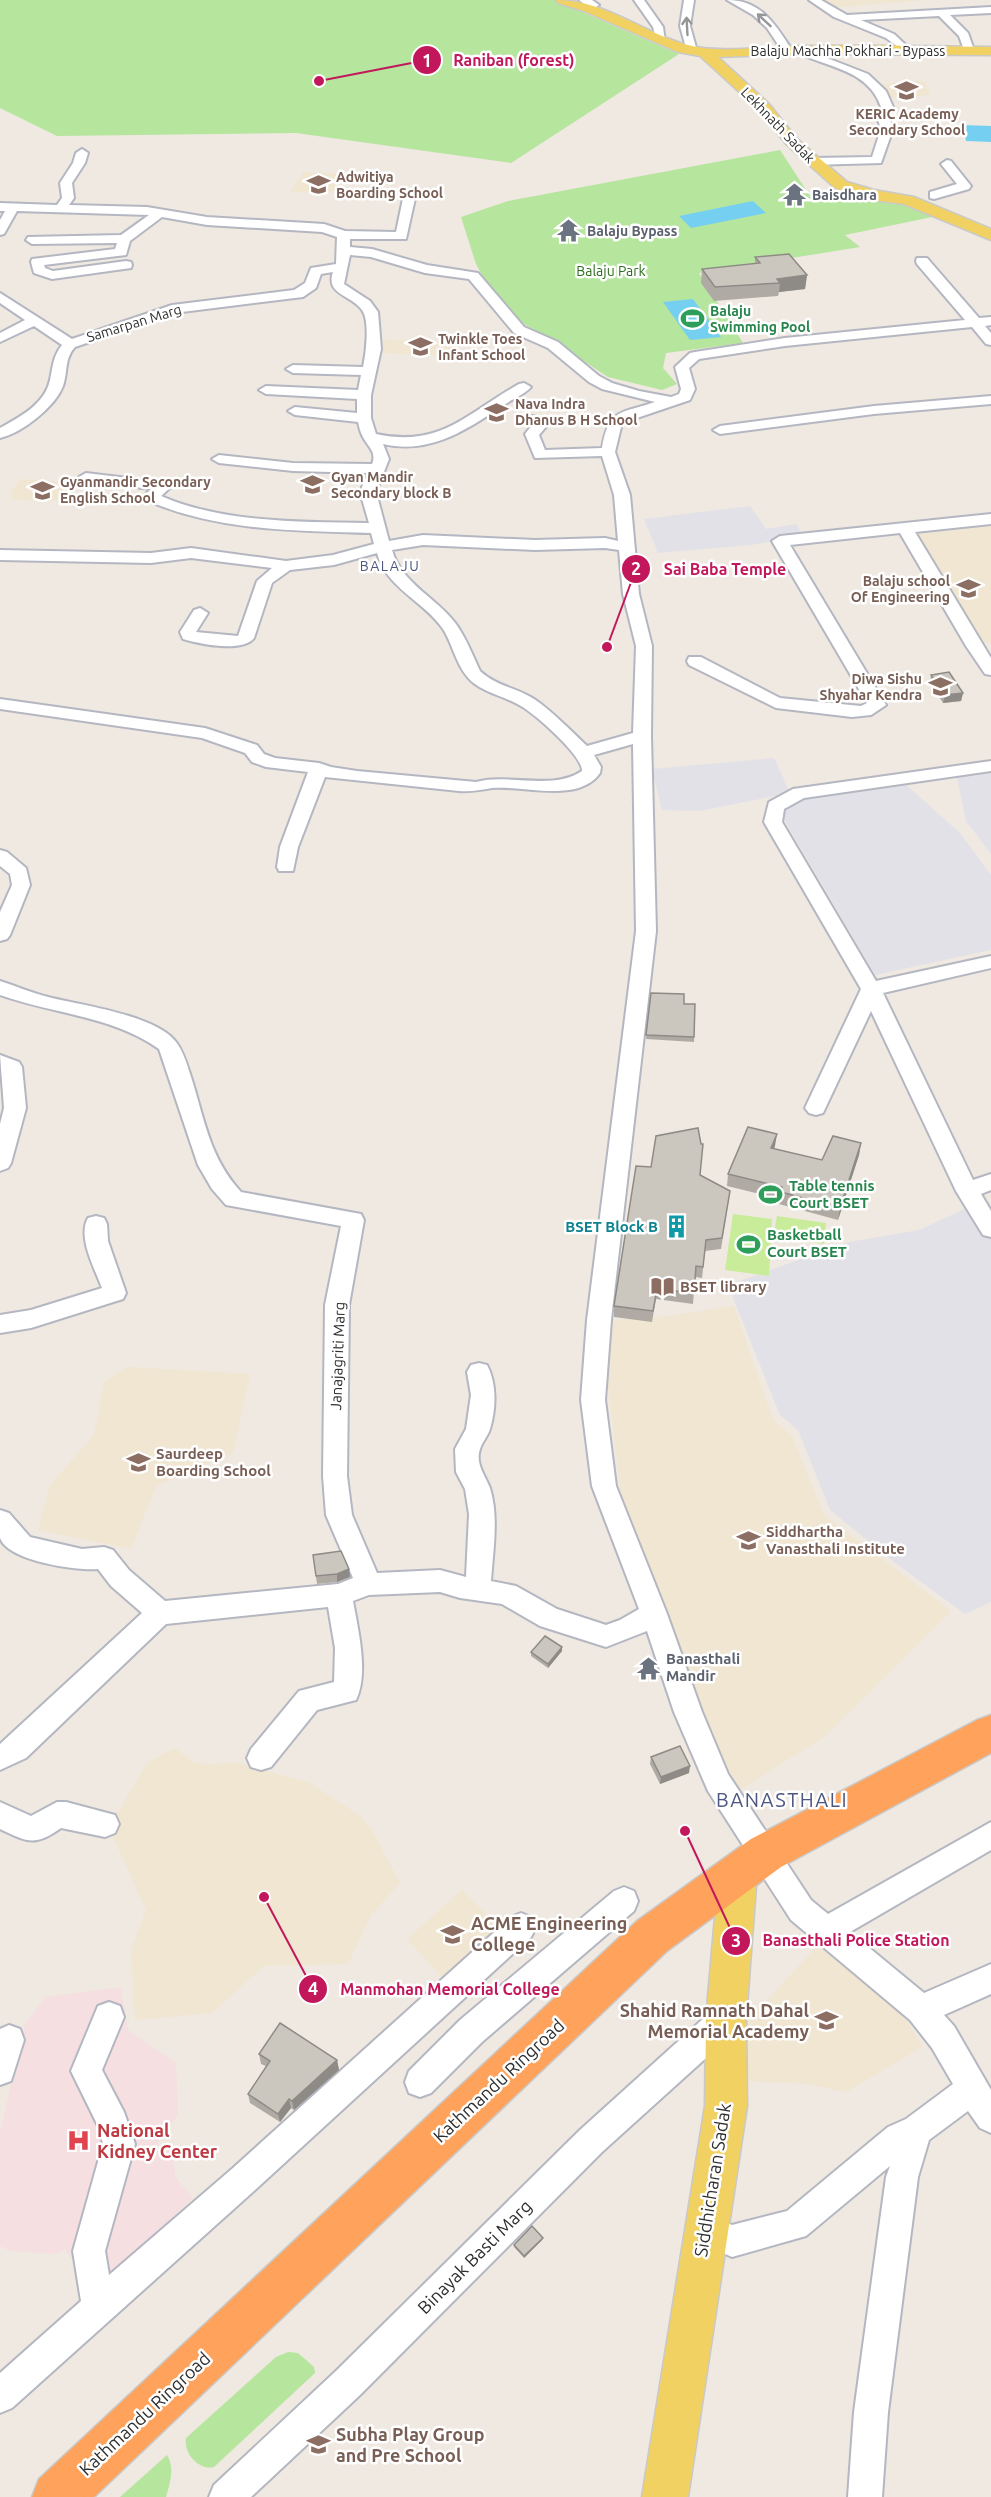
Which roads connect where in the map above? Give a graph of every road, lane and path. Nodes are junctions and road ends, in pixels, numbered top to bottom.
1 (563, 0) edge
2 (639, 0) edge
3 (689, 0) edge
4 (732, 0) edge
5 (814, 0) edge
6 (586, 4) edge
7 (991, 10) edge
8 (942, 13) junction
9 (847, 18) junction
10 (661, 40) junction
11 (793, 50) junction
12 (906, 50) junction
13 (969, 50) junction
14 (991, 51) edge
15 (699, 52) junction
16 (82, 153) dead end
17 (814, 162) junction
18 (947, 164) dead end
19 (410, 194) dead end
20 (934, 195) dead end
21 (0, 207) edge
22 (62, 207) junction
23 (14, 208) junction
24 (160, 213) junction
25 (0, 231) edge
26 (343, 235) junction
27 (991, 235) edge
28 (124, 239) junction
29 (32, 240) dead end
30 (343, 250) junction
31 (922, 261) dead end
32 (126, 265) dead end
33 (342, 267) junction
34 (0, 297) edge
35 (33, 321) junction
36 (984, 322) edge
37 (0, 338) edge
38 (991, 341) edge
39 (70, 344) junction
40 (293, 369) dead end
41 (370, 371) junction
42 (524, 387) dead end
43 (266, 390) dead end
44 (364, 395) junction
45 (991, 400) edge
46 (670, 401) junction
47 (295, 411) dead end
48 (364, 418) junction
49 (532, 420) dead end
50 (720, 430) dead end
51 (0, 434) edge
52 (370, 437) junction
53 (608, 452) junction
54 (219, 459) dead end
55 (376, 469) junction
56 (86, 477) dead end
57 (991, 519) edge
58 (376, 528) junction
59 (906, 530) junction
60 (382, 547) junction
61 (628, 547) junction
62 (0, 555) edge
63 (286, 566) junction
64 (200, 613) dead end
65 (991, 644) edge
66 (974, 646) junction
67 (695, 661) dead end
68 (991, 670) edge
69 (1, 705) edge
70 (642, 736) junction
71 (584, 752) junction
72 (991, 766) edge
73 (319, 768) junction
74 (5, 866) edge
75 (286, 867) dead end
76 (1, 930) edge
77 (991, 962) edge
78 (0, 988) edge
79 (871, 989) junction
80 (0, 1062) edge
81 (816, 1108) dead end
82 (0, 1163) edge
83 (991, 1182) edge
84 (967, 1191) junction
85 (96, 1224) dead end
86 (991, 1229) edge
87 (0, 1324) edge
88 (479, 1372) dead end
89 (0, 1520) edge
90 (368, 1584) junction
91 (478, 1590) junction
92 (339, 1595) junction
93 (160, 1614) junction
94 (654, 1614) junction
95 (991, 1733) edge
96 (6, 1758) edge
97 (261, 1758) dead end
98 (0, 1815) edge
99 (105, 1824) dead end
100 (991, 1835) edge
101 (752, 1863) junction
102 (624, 1901) dead end
103 (521, 1927) dead end
104 (825, 1931) junction
105 (991, 1979) edge
106 (921, 2010) junction
107 (109, 2017) dead end
108 (726, 2019) junction
109 (9, 2040) dead end
110 (0, 2070) edge
111 (420, 2082) dead end
112 (972, 2089) junction
113 (991, 2117) edge
114 (916, 2130) junction
115 (705, 2229) junction
116 (98, 2307) junction
117 (0, 2396) edge
118 (57, 2497) edge
119 (226, 2497) edge
120 (665, 2497) edge
121 (865, 2497) edge

1 - 6 main road
2 - 10 street
15 -> 3 street
11 -> 4 street
5 - 9 street
6 - 10 main road
7 - 8 street
8 - 9 street
8 - 13 street
9 - 12 street
10 - 15 main road
11 - 12 main road, Balaju Machha Pokhari - Bypass
11 - 15 main road, Balaju Machha Pokhari - Bypass
11 - 17 street
12 - 13 main road, Balaju Machha Pokhari - Bypass
13 - 14 main road, Balaju Machha Pokhari - Bypass
15 - 17 main road, Lekhnath Sadak
16 - 22 street
17 - 27 main road, Lekhnath Sadak
18 - 20 street
19 - 26 street
21 - 23 street
22 - 23 street
22 - 24 street
23 - 25 street
24 - 26 street
24 - 28 street
26 - 30 street
28 - 29 street
28 - 32 street
30 - 33 street
30 - 46 street
31 - 36 street
33 - 39 street, Samarpan Marg
33 - 41 street
34 - 35 street
35 - 37 street
35 - 39 street
36 - 38 street
36 - 46 street
39 - 51 street, Samarpan Marg
40 - 41 street
41 - 44 street
42 - 52 street
43 - 44 street
44 - 48 street
45 - 50 street
46 - 53 street
47 - 48 street
48 - 52 street
49 - 53 street
52 - 55 street
53 - 61 street
54 - 55 street
55 - 58 street
56 - 58 street
57 - 59 street
58 - 60 street
59 - 66 street
59 - 67 street
60 - 61 street
60 - 63 street
60 - 71 street
61 - 70 street
62 - 63 street
63 - 64 street
65 - 66 street
66 - 68 street
69 - 73 street
70 - 71 street
70 - 94 street
71 - 73 street
72 - 79 street
73 - 75 street
74 - 76 street
77 - 79 street
78 - 90 street, Janajagriti Marg
79 - 81 street
79 - 84 street
80 - 82 street
83 - 84 street
84 - 86 street
85 - 87 street
88 - 91 street
89 - 93 street
90 - 91 street
90 - 92 street
91 - 94 street
92 - 93 street
92 - 97 street
93 - 96 street
94 - 101 street
95 - 101 highway, Kathmandu Ringroad
98 - 99 street
100 - 104 street
101 - 104 street
101 - 108 main road, Siddhicharan Sadak
101 - 118 highway, Kathmandu Ringroad
102 - 111 street
103 - 116 street
104 - 106 street
105 - 106 street
106 - 112 street
107 - 116 street
108 - 115 main road, Siddhicharan Sadak
108 - 119 street, Binayak Basti Marg
109 - 110 street
112 - 113 street
112 - 114 street
114 - 115 street
114 - 121 street
115 - 120 main road, Siddhicharan Sadak
116 - 117 street

